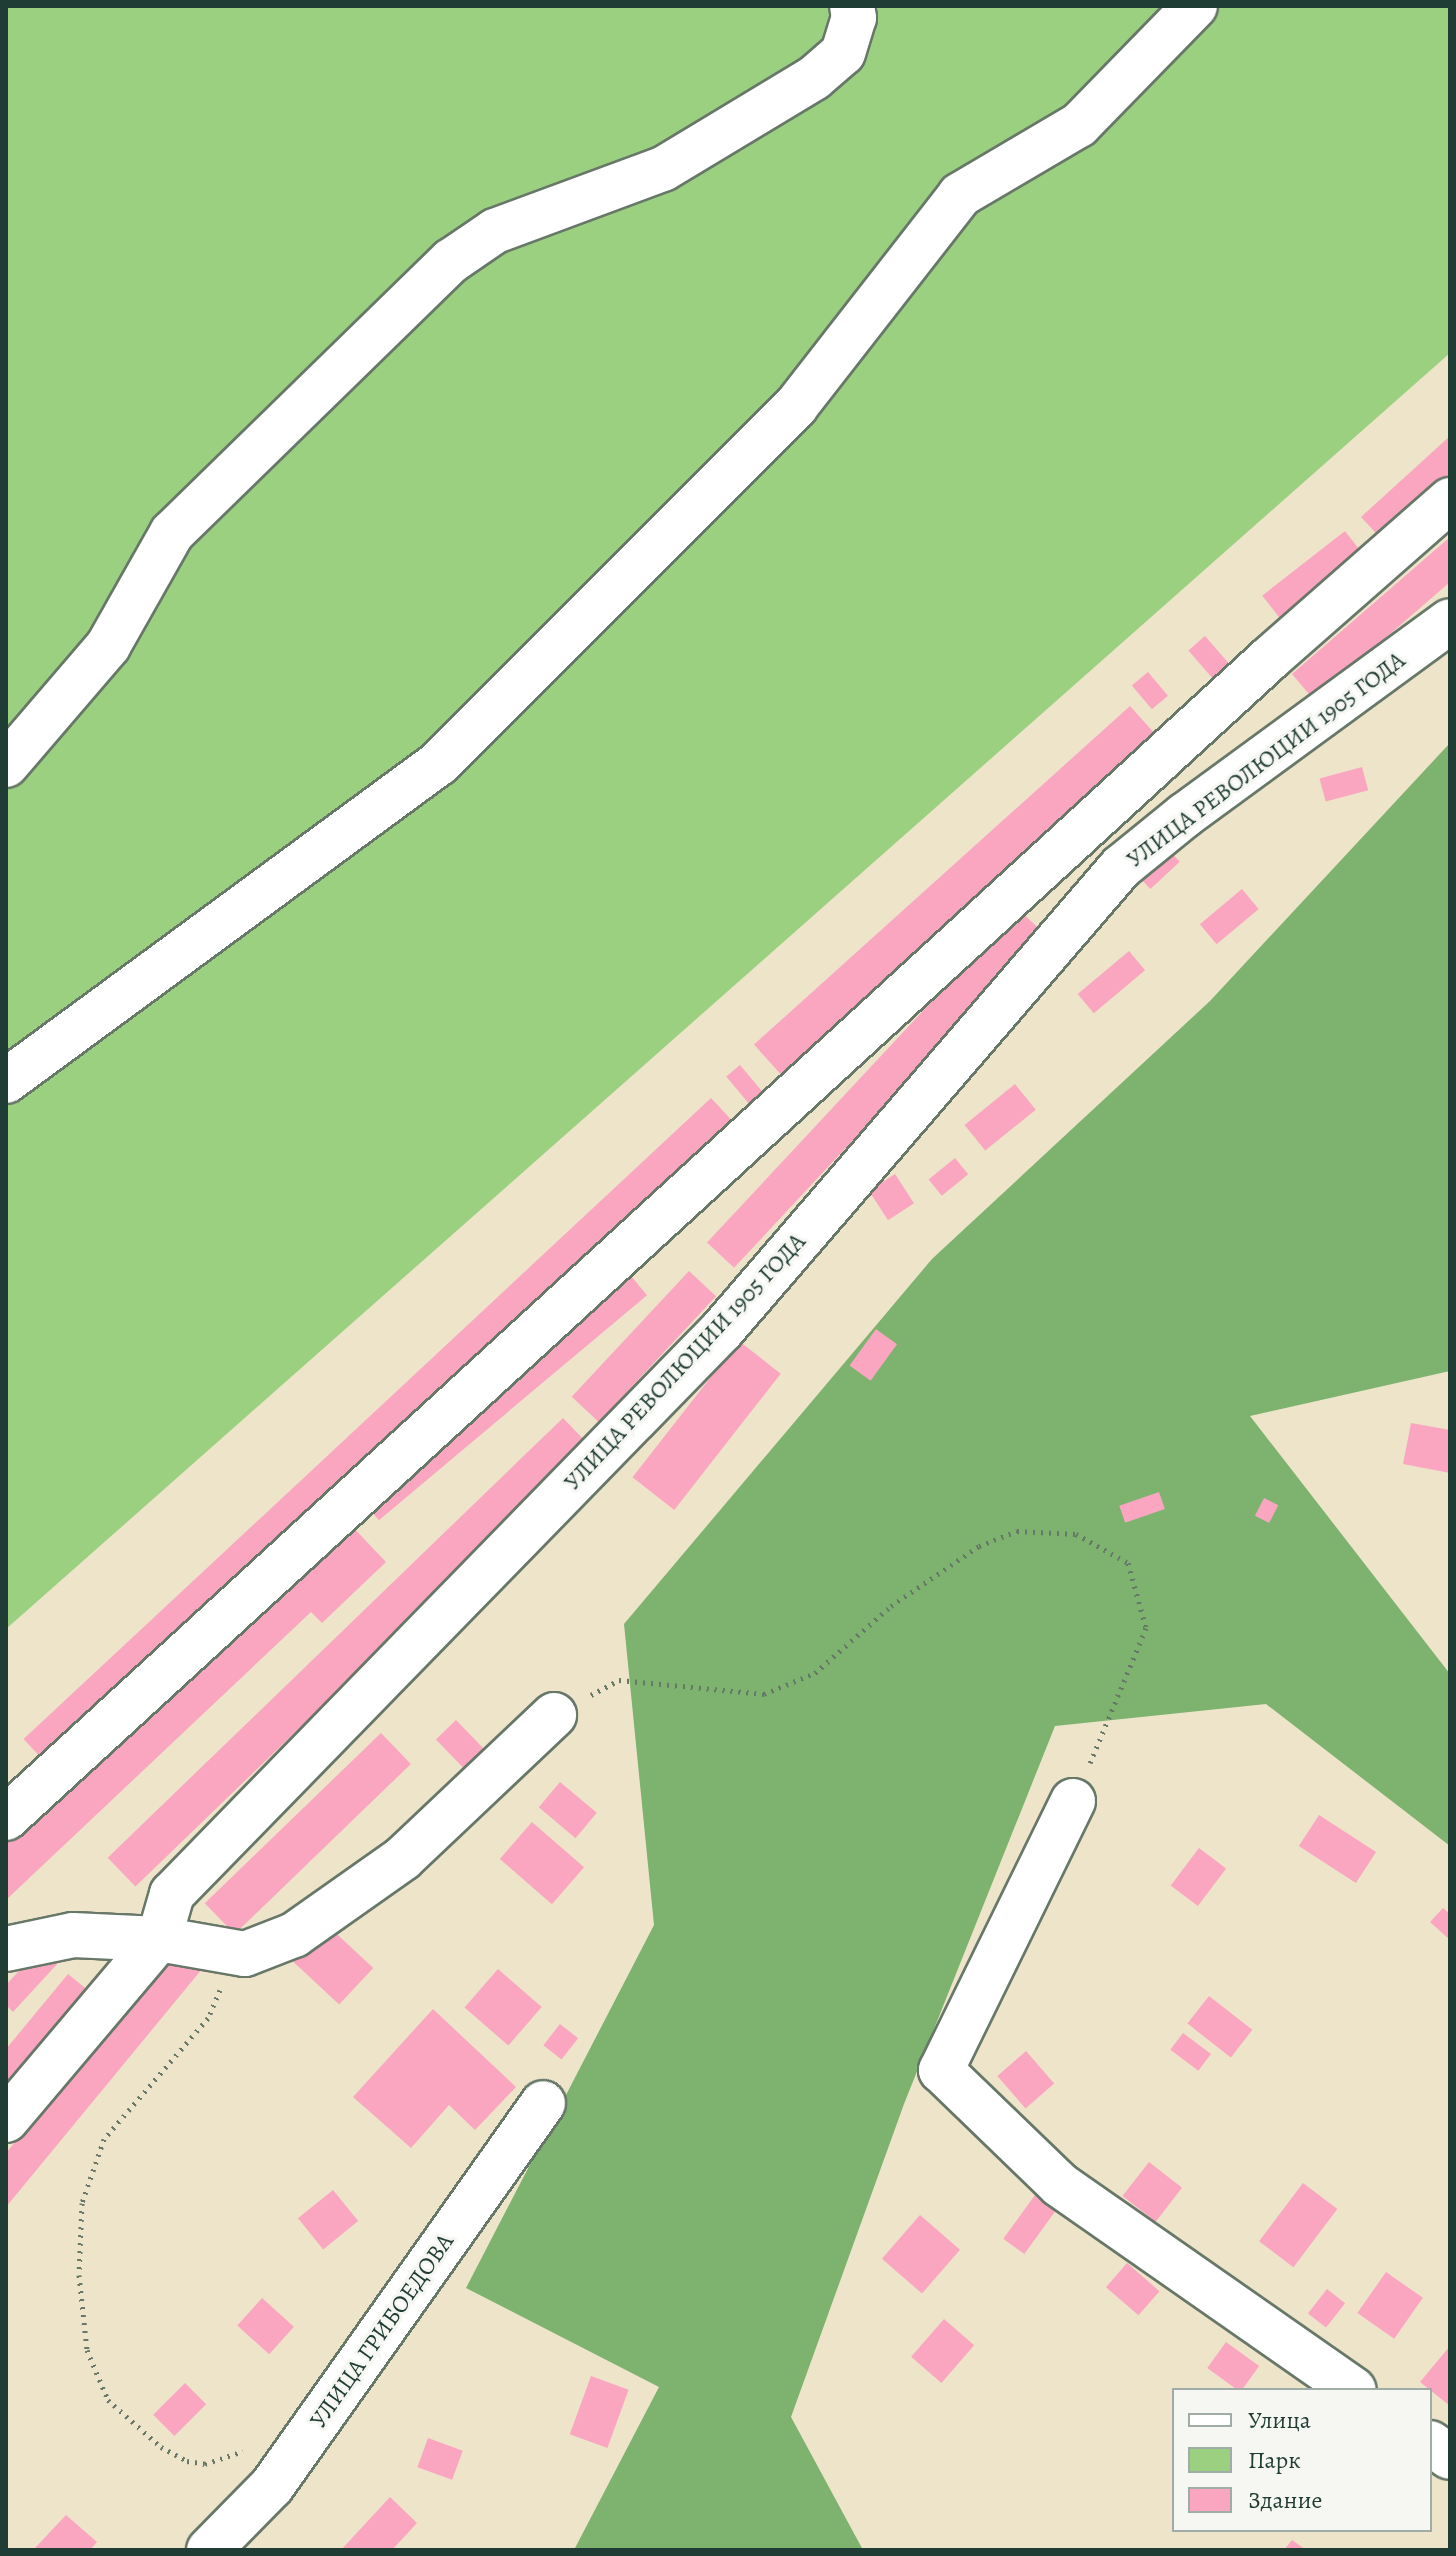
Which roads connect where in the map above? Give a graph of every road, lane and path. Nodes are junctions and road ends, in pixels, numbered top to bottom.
1 (852, 6) edge
2 (1195, 6) edge
3 (1450, 500) edge
4 (1450, 621) edge
5 (6, 765) edge
6 (6, 1081) edge
7 (554, 1715) joint
8 (1073, 1801) joint
9 (6, 1818) edge
10 (159, 1939) junction
11 (6, 1949) edge
12 (235, 1953) junction
13 (543, 2103) dead end
14 (6, 2120) edge
15 (1351, 2388) edge
16 (1432, 2444) edge
17 (256, 2447) dead end
18 (1450, 2457) edge
19 (209, 2550) edge

1 - 5 street
2 - 6 street
3 - 9 street
4 - 10 street, УЛИЦА РЕВОЛЮЦИИ 1905 ГОДА
7 - 8 path
7 - 12 street
8 - 15 street
10 - 11 street
10 - 12 street
10 - 14 street, УЛИЦА РЕВОЛЮЦИИ 1905 ГОДА
12 - 17 path
13 - 19 street, УЛИЦА ГРИБОЕДОВА
16 - 18 street

